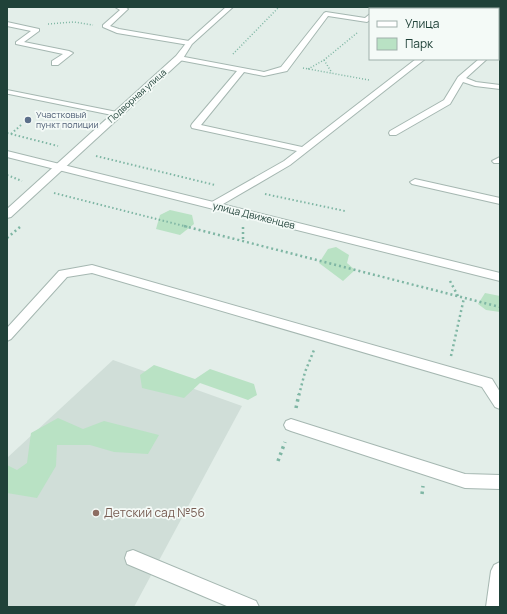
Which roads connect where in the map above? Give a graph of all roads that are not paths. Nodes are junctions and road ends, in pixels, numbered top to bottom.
1 (118, 7) edge
2 (230, 7) edge
3 (369, 18) edge
4 (7, 24) edge
5 (189, 43) junction
6 (179, 58) junction
7 (420, 60) edge
8 (482, 60) edge
9 (55, 63) dead end
10 (242, 70) junction
11 (461, 80) junction
12 (500, 87) edge
13 (9, 92) dead end
14 (118, 114) junction
15 (393, 133) dead end
16 (304, 150) junction
17 (7, 154) edge
18 (60, 167) junction
19 (415, 182) dead end
20 (500, 201) edge
21 (214, 205) junction
22 (7, 215) edge
23 (500, 277) edge
24 (8, 333) edge
25 (500, 403) edge
26 (291, 425) road end
27 (500, 482) edge
28 (133, 558) dead end
29 (500, 571) edge
30 (250, 607) edge
31 (494, 607) edge

1 - 5 street
2 - 5 street, Подворная улица
3 - 10 street
4 - 9 street
5 - 6 street, Подворная улица
6 - 10 street
6 - 14 street, Подворная улица
7 - 16 street
8 - 11 street
10 - 16 street
11 - 12 street
11 - 15 street
13 - 14 street
14 - 18 street, Подворная улица
16 - 21 street
17 - 18 street, улица Движенцев
18 - 21 street, улица Движенцев
18 - 22 street, Подворная улица
19 - 20 street
21 - 23 street, улица Движенцев
24 - 25 street
26 - 27 street
28 - 30 street
29 - 31 street

